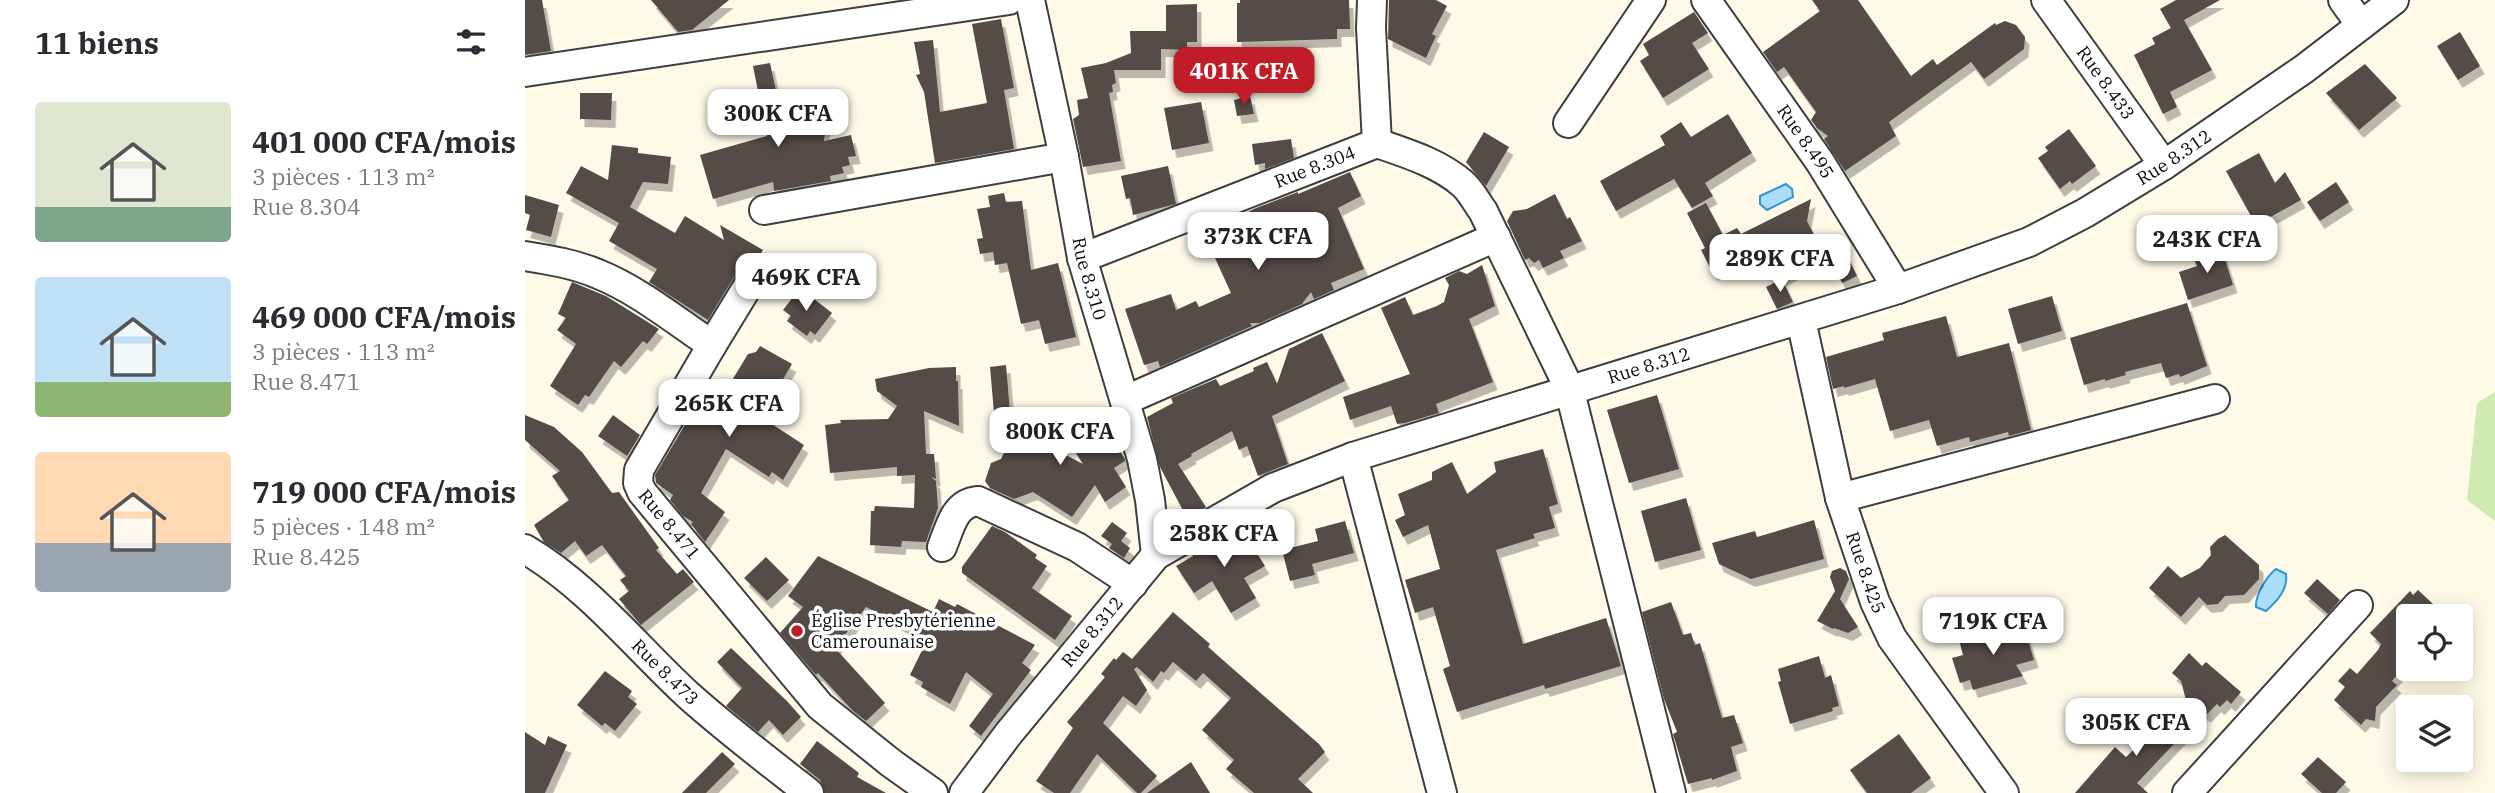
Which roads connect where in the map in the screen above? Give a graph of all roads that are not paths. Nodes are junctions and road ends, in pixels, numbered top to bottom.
1 (1009, 0) edge
2 (1030, 0) edge
3 (1372, 0) edge
4 (1651, 0) edge
5 (1706, 0) edge
6 (2046, 0) edge
7 (2343, 0) edge
8 (2394, 0) edge
9 (2361, 25) junction
10 (525, 72) edge
11 (1568, 123) dead end
12 (1377, 143) junction
13 (1064, 157) junction
14 (2164, 165) junction
15 (764, 210) dead end
16 (1496, 237) junction
17 (525, 256) edge
18 (1082, 258) junction
19 (748, 286) dead end
20 (1898, 289) junction
21 (1801, 320) junction
22 (712, 345) junction
23 (1569, 388) junction
24 (2215, 399) dead end
25 (1126, 400) junction
26 (1353, 457) junction
27 (1840, 498) junction
28 (942, 547) dead end
29 (525, 549) edge
30 (1156, 555) junction
31 (1133, 584) junction
32 (2358, 605) dead end
33 (809, 793) edge
34 (933, 793) edge
35 (964, 793) edge
36 (1442, 793) edge
37 (1671, 793) edge
38 (2004, 793) edge
39 (2187, 793) edge

1 - 10 street
2 - 13 street, Rue 8.310
3 - 12 street, Rue 8.304
4 - 11 street
5 - 20 street, Rue 8.495
6 - 14 street, Rue 8.433
7 - 9 street
8 - 9 street, Rue 8.312
9 - 14 street, Rue 8.312
12 - 16 street
12 - 18 street, Rue 8.304
13 - 15 street
13 - 18 street, Rue 8.310
14 - 20 street, Rue 8.312
16 - 23 street
16 - 25 street
17 - 22 street
18 - 25 street, Rue 8.310
19 - 22 street, Rue 8.471
20 - 21 street, Rue 8.312
21 - 23 street, Rue 8.312
21 - 27 street, Rue 8.425
22 - 34 street, Rue 8.471
23 - 26 street, Rue 8.312
23 - 37 street
24 - 27 street
25 - 30 street, Rue 8.310
26 - 30 street, Rue 8.312
26 - 36 street
27 - 38 street, Rue 8.425
28 - 31 street
29 - 33 street, Rue 8.473
30 - 31 street, Rue 8.312
31 - 35 street, Rue 8.312
32 - 39 street

